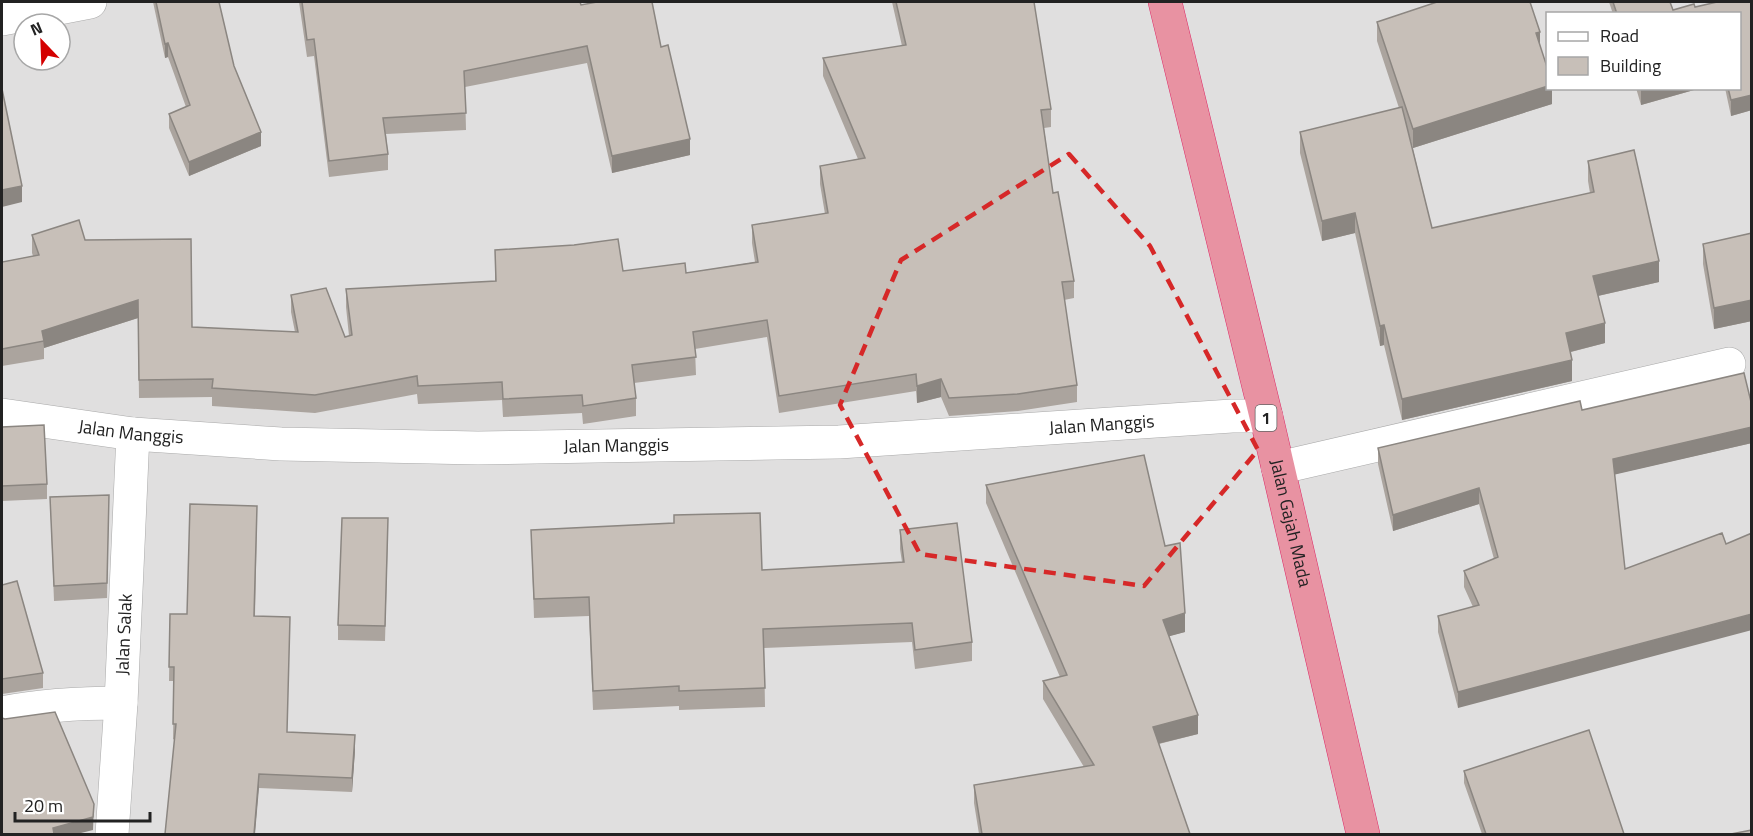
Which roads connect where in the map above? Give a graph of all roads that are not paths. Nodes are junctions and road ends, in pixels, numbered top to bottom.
1 (90, 2) edge
2 (1166, 2) edge
3 (2, 19) edge
4 (1730, 364) dead end
5 (2, 415) edge
6 (1266, 416) junction
7 (133, 434) junction
8 (1278, 468) junction
9 (121, 703) junction
10 (2, 713) edge
11 (112, 834) edge
12 (1363, 834) edge

1 - 3 street
2 - 6 highway, Jalan Gajah Mada / 1
4 - 8 street
5 - 7 street, Jalan Manggis
6 - 7 street, Jalan Manggis
6 - 8 highway, Jalan Gajah Mada / 1
7 - 9 street, Jalan Salak
8 - 12 highway, Jalan Gajah Mada / 1
9 - 10 street
9 - 11 street, Jalan Salak

